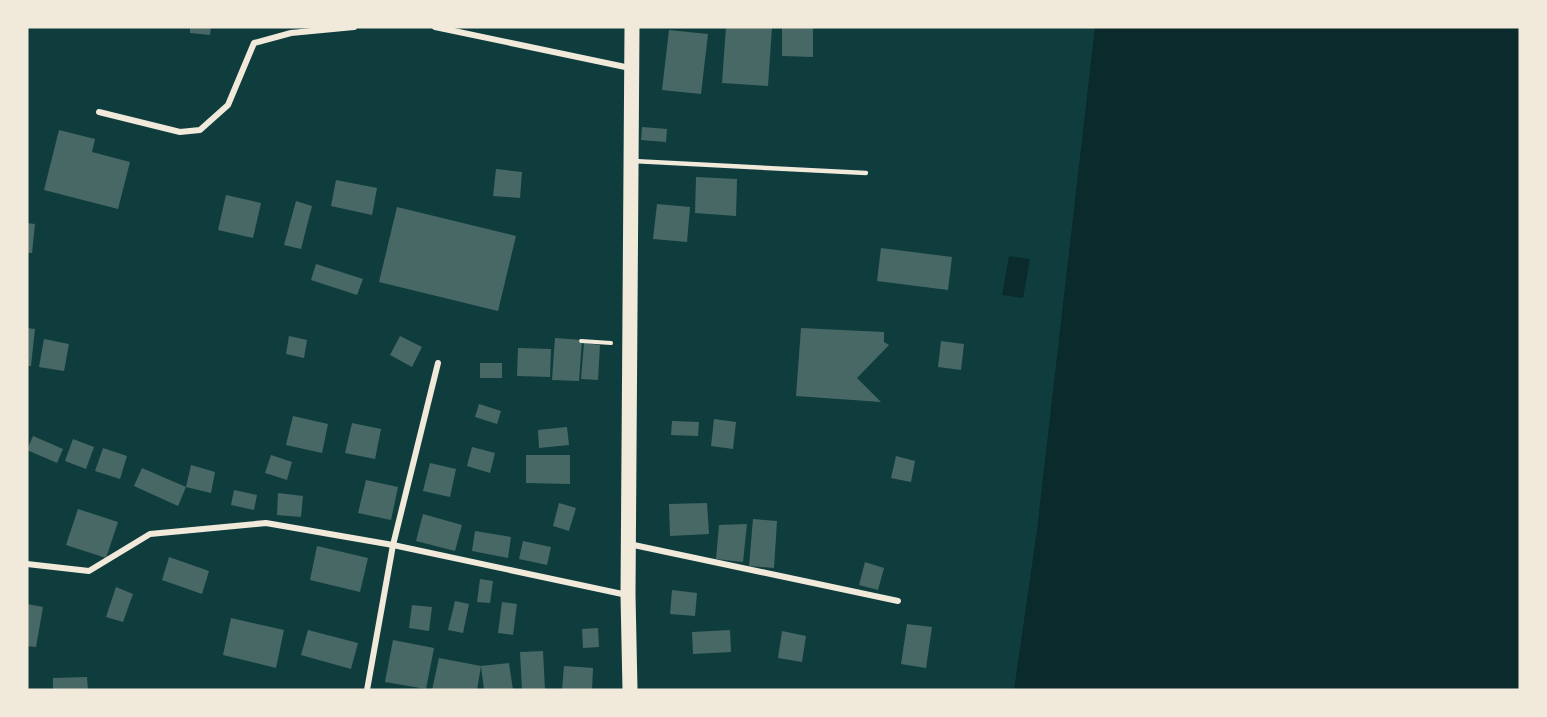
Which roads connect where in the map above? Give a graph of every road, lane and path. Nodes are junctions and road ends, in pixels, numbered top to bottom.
1 (354, 27) edge
2 (435, 27) edge
3 (632, 27) edge
4 (631, 68) junction
5 (99, 112) dead end
6 (630, 160) junction
7 (866, 173) dead end
8 (581, 341) dead end
9 (602, 343) dead end
10 (438, 363) dead end
11 (628, 544) junction
12 (393, 545) junction
13 (27, 564) edge
14 (627, 595) junction
15 (898, 601) dead end
16 (367, 690) edge
17 (630, 690) edge

1 - 5 street
2 - 4 street
3 - 4 main road
4 - 6 main road
6 - 7 lane
6 - 11 main road
8 - 9 path
10 - 12 street
11 - 14 main road
11 - 15 street
12 - 13 street
12 - 14 street
12 - 16 street
14 - 17 main road

